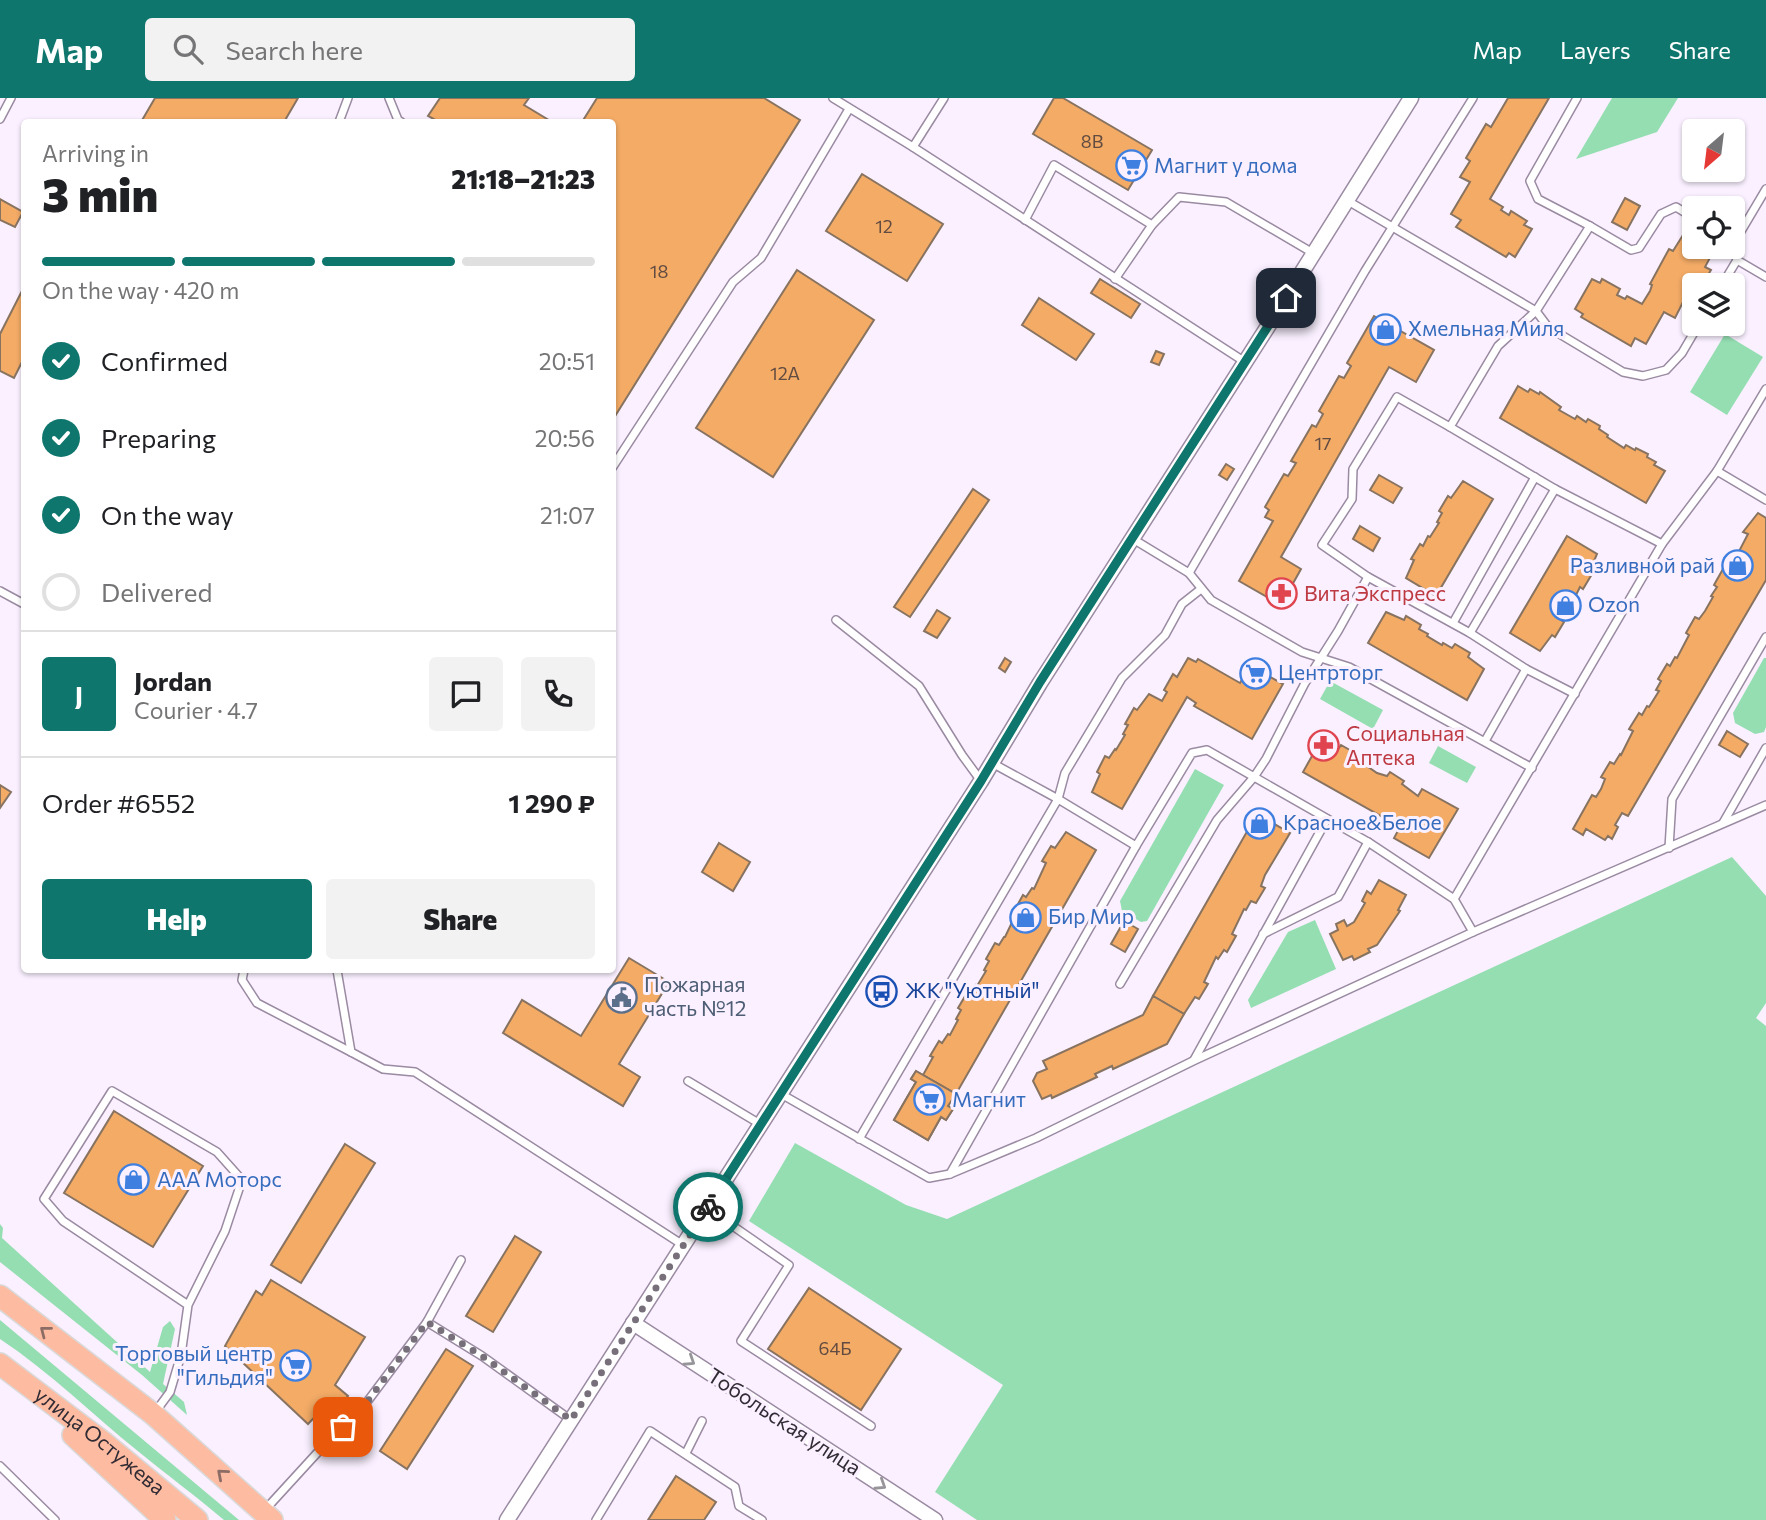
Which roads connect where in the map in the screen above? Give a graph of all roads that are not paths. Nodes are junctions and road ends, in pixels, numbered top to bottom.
1 (11, 98) edge
2 (348, 98) edge
3 (389, 98) edge
4 (833, 98) edge
5 (944, 98) edge
6 (1411, 98) edge
7 (1473, 98) edge
8 (1577, 98) edge
9 (849, 109) junction
10 (0, 119) edge
11 (340, 119) edge
12 (398, 119) edge
13 (913, 147) junction
14 (1766, 189) edge
15 (1347, 200) junction
16 (1682, 211) edge
17 (1025, 220) junction
18 (1745, 223) edge
19 (1152, 225) junction
20 (1392, 226) junction
21 (1590, 226) junction
22 (1313, 253) junction
23 (1737, 260) joint
24 (1729, 273) edge
25 (1766, 277) edge
26 (1115, 279) junction
27 (1536, 311) junction
28 (1692, 336) edge
29 (1245, 362) junction
30 (1766, 389) edge
31 (1450, 427) junction
32 (616, 462) edge
33 (1717, 471) junction
34 (1535, 477) junction
35 (1555, 489) junction
36 (1766, 500) edge
37 (1132, 538) junction
38 (1662, 544) junction
39 (1189, 573) junction
40 (1368, 578) junction
41 (1200, 589) junction
42 (0, 591) edge
43 (21, 602) edge
44 (835, 620) dead end
45 (1452, 623) junction
46 (1470, 633) junction
47 (1766, 637) edge
48 (1318, 659) junction
49 (1525, 669) junction
50 (1575, 694) junction
51 (1485, 741) junction
52 (1766, 748) edge
53 (992, 763) junction
54 (1532, 768) junction
55 (1254, 777) junction
56 (981, 781) junction
57 (1058, 799) junction
58 (1766, 804) edge
59 (1327, 819) junction
60 (1722, 825) junction
61 (1368, 842) junction
62 (1136, 846) junction
63 (1669, 848) junction
64 (1454, 899) junction
65 (1472, 932) junction
66 (1263, 934) junction
67 (243, 973) edge
68 (338, 973) edge
69 (1120, 984) dead end
70 (351, 1052) junction
71 (1194, 1061) junction
72 (688, 1081) dead end
73 (780, 1094) junction
74 (761, 1125) junction
75 (859, 1139) junction
76 (950, 1174) junction
77 (707, 1208) junction
78 (683, 1246) junction
79 (461, 1260) dead end
80 (0, 1296) edge
81 (188, 1304) junction
82 (427, 1322) junction
83 (633, 1323) junction
84 (0, 1366) edge
85 (153, 1414) junction
86 (571, 1420) junction
87 (702, 1421) dead end
88 (871, 1426) dead end
89 (686, 1453) junction
90 (0, 1466) edge
91 (268, 1516) edge
92 (55, 1520) edge
93 (165, 1520) edge
94 (197, 1520) edge
95 (507, 1520) edge
96 (596, 1520) edge
97 (762, 1520) edge
98 (935, 1520) edge

1 - 10 lane
2 - 11 lane
3 - 12 lane
4 - 9 lane
5 - 13 lane
6 - 15 street
7 - 20 lane
8 - 21 lane
9 - 13 lane
9 - 32 lane
13 - 17 lane
14 - 18 lane
15 - 20 lane
15 - 22 street
16 - 21 lane
17 - 19 lane
17 - 26 lane
19 - 22 lane
19 - 26 lane
20 - 27 lane
20 - 39 lane
21 - 27 lane
22 - 29 street
23 - 24 lane
23 - 25 lane
26 - 29 lane
27 - 28 lane
27 - 31 lane
29 - 37 street
30 - 33 lane
31 - 34 lane
31 - 40 lane
33 - 36 lane
33 - 38 lane
34 - 35 lane
34 - 45 lane
35 - 38 lane
35 - 46 lane
37 - 39 lane
37 - 53 street
38 - 50 lane
39 - 41 lane
40 - 45 lane
40 - 48 lane
41 - 48 lane
41 - 57 lane
42 - 43 lane
44 - 56 lane
45 - 46 lane
46 - 49 lane
47 - 63 lane
48 - 51 lane
48 - 55 lane
49 - 50 lane
49 - 51 lane
50 - 54 lane
51 - 54 lane
52 - 60 lane
53 - 56 street
53 - 57 lane
54 - 64 lane
55 - 59 lane
55 - 62 lane
55 - 69 lane
56 - 73 street
57 - 62 lane
57 - 75 lane
58 - 60 lane
59 - 61 lane
59 - 66 lane
60 - 63 lane
61 - 64 lane
61 - 66 lane
62 - 76 lane
63 - 65 lane
64 - 65 lane
65 - 71 lane
66 - 71 lane
67 - 70 lane
68 - 70 lane
70 - 78 lane
71 - 76 lane
72 - 74 lane
73 - 74 street
73 - 75 lane
74 - 77 street
75 - 76 lane
77 - 78 street
77 - 88 lane
78 - 83 street
79 - 82 lane
85 -> 80 main road
81 - 81 lane
81 - 85 lane
82 - 86 lane
82 - 91 lane
83 - 86 street
83 -> 98 street, Тобольская улица
84 - 93 main road
84 - 94 main road, улица Остужева
91 -> 85 main road
86 - 95 street
87 - 89 lane
89 - 96 lane
89 - 97 lane
90 - 92 lane

